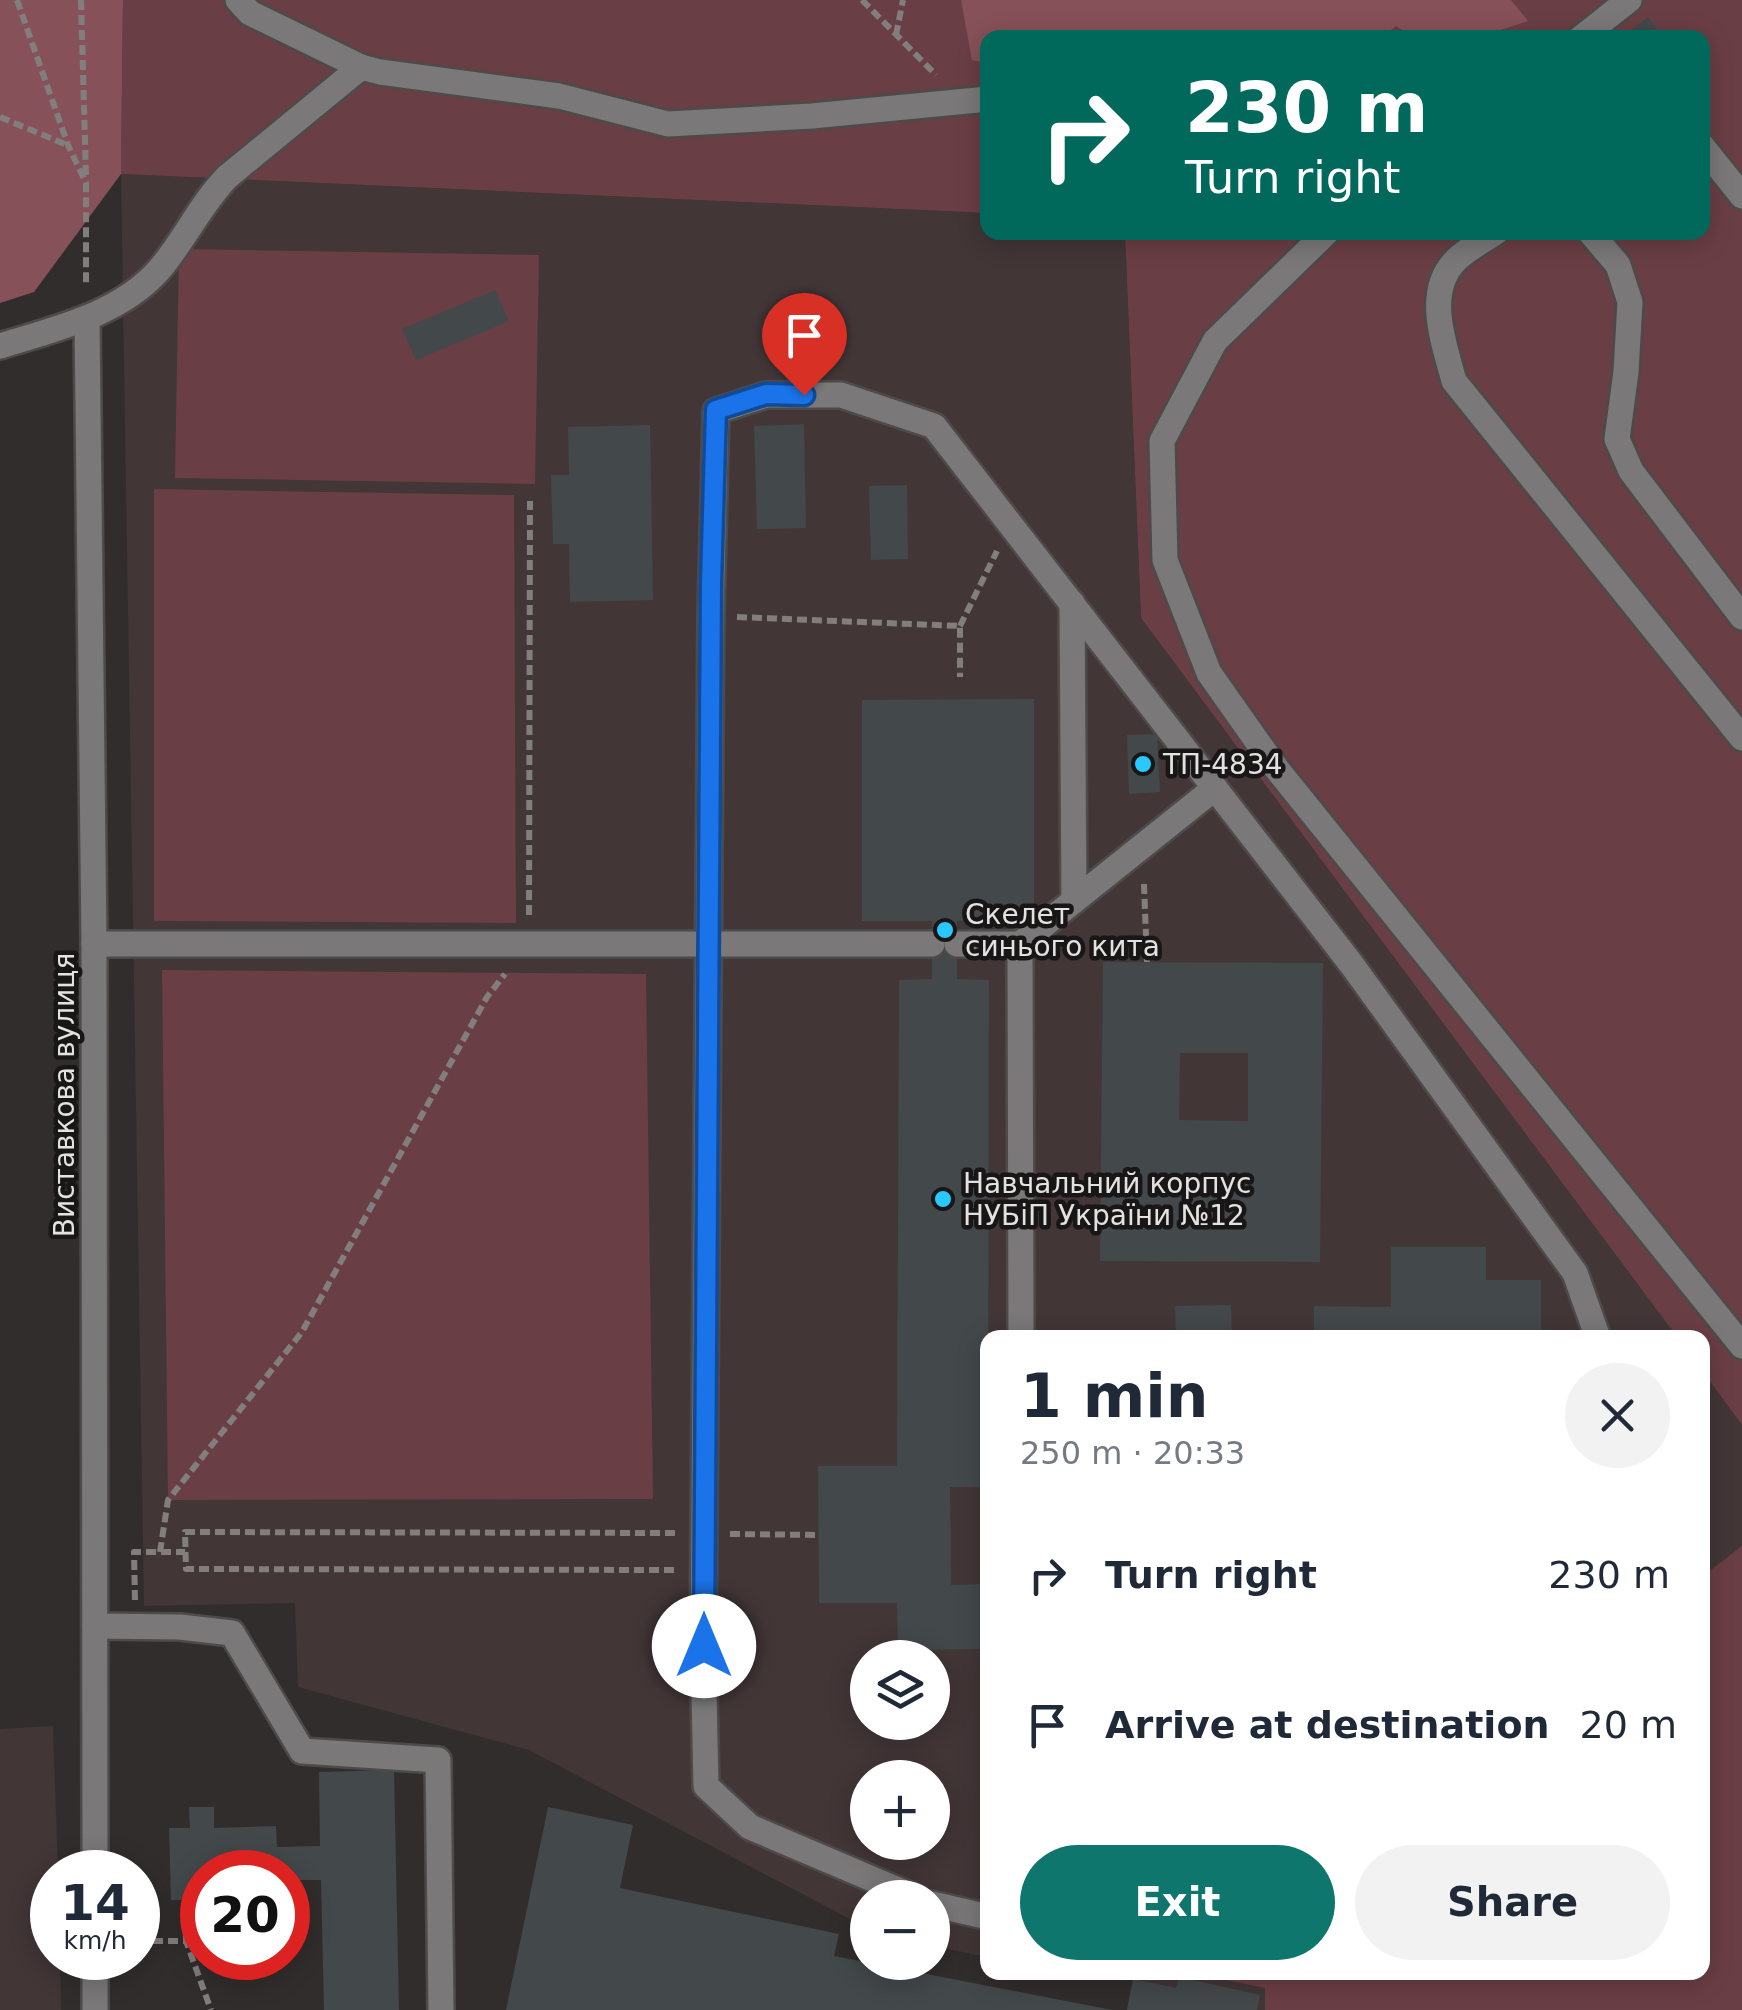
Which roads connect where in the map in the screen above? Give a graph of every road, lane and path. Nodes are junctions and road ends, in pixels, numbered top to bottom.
1 (17, 0) edge
2 (81, 0) edge
3 (238, 0) edge
4 (862, 0) edge
5 (903, 0) edge
6 (1629, 0) edge
7 (1591, 30) edge
8 (896, 35) junction
9 (361, 67) junction
10 (974, 100) edge
11 (0, 117) edge
12 (68, 145) junction
13 (1710, 156) edge
14 (86, 184) junction
15 (1742, 196) edge
16 (1319, 240) edge
17 (1485, 240) edge
18 (1597, 240) edge
19 (86, 318) junction
20 (0, 346) edge
21 (530, 501) dead end
22 (1011, 522) junction
23 (1072, 603) junction
24 (711, 616) junction
25 (1742, 617) edge
26 (960, 626) junction
27 (960, 677) dead end
28 (1742, 738) edge
29 (1215, 788) junction
30 (1142, 846) junction
31 (1074, 901) junction
32 (94, 944) junction
33 (529, 944) junction
34 (708, 944) junction
35 (1020, 944) junction
36 (1146, 962) dead end
37 (1021, 1330) edge
38 (1595, 1330) edge
39 (1742, 1346) edge
40 (704, 1534) junction
41 (819, 1536) dead end
42 (160, 1552) junction
43 (186, 1552) junction
44 (704, 1570) junction
45 (95, 1626) junction
46 (135, 1627) junction
47 (95, 1850) edge
48 (875, 1880) edge
49 (950, 1908) edge
50 (980, 1915) edge
51 (95, 1980) edge
52 (200, 1980) edge
53 (95, 2010) edge
54 (211, 2010) edge
55 (440, 2010) edge

1 - 12 path
2 - 14 path
3 - 9 street
4 - 8 path
5 - 8 path
6 - 7 street
8 - 10 path
9 - 10 street
9 - 19 street
11 - 12 path
12 - 14 path
13 - 15 street
14 - 19 path
16 - 39 street
17 - 28 street
18 - 25 street
19 - 20 street
19 - 32 street, Виставкова вулиця
21 - 33 path
22 - 23 street
22 - 24 street
22 - 26 path
23 - 29 street
23 - 31 street
24 - 26 path
24 - 34 street
26 - 27 path
29 - 30 street
29 - 38 street
30 - 31 street
30 - 36 path
31 - 35 street
32 - 33 street
32 - 45 street, Виставкова вулиця
33 - 34 street
33 - 42 path
34 - 35 street
34 - 40 street
35 - 37 street
40 - 41 path
40 - 43 path
40 - 44 street
42 - 43 path
42 - 46 path
43 - 44 path
44 - 48 street
45 - 46 street
45 - 47 street, Виставкова вулиця
46 - 55 street
49 - 50 street
51 - 53 street
52 - 54 path

